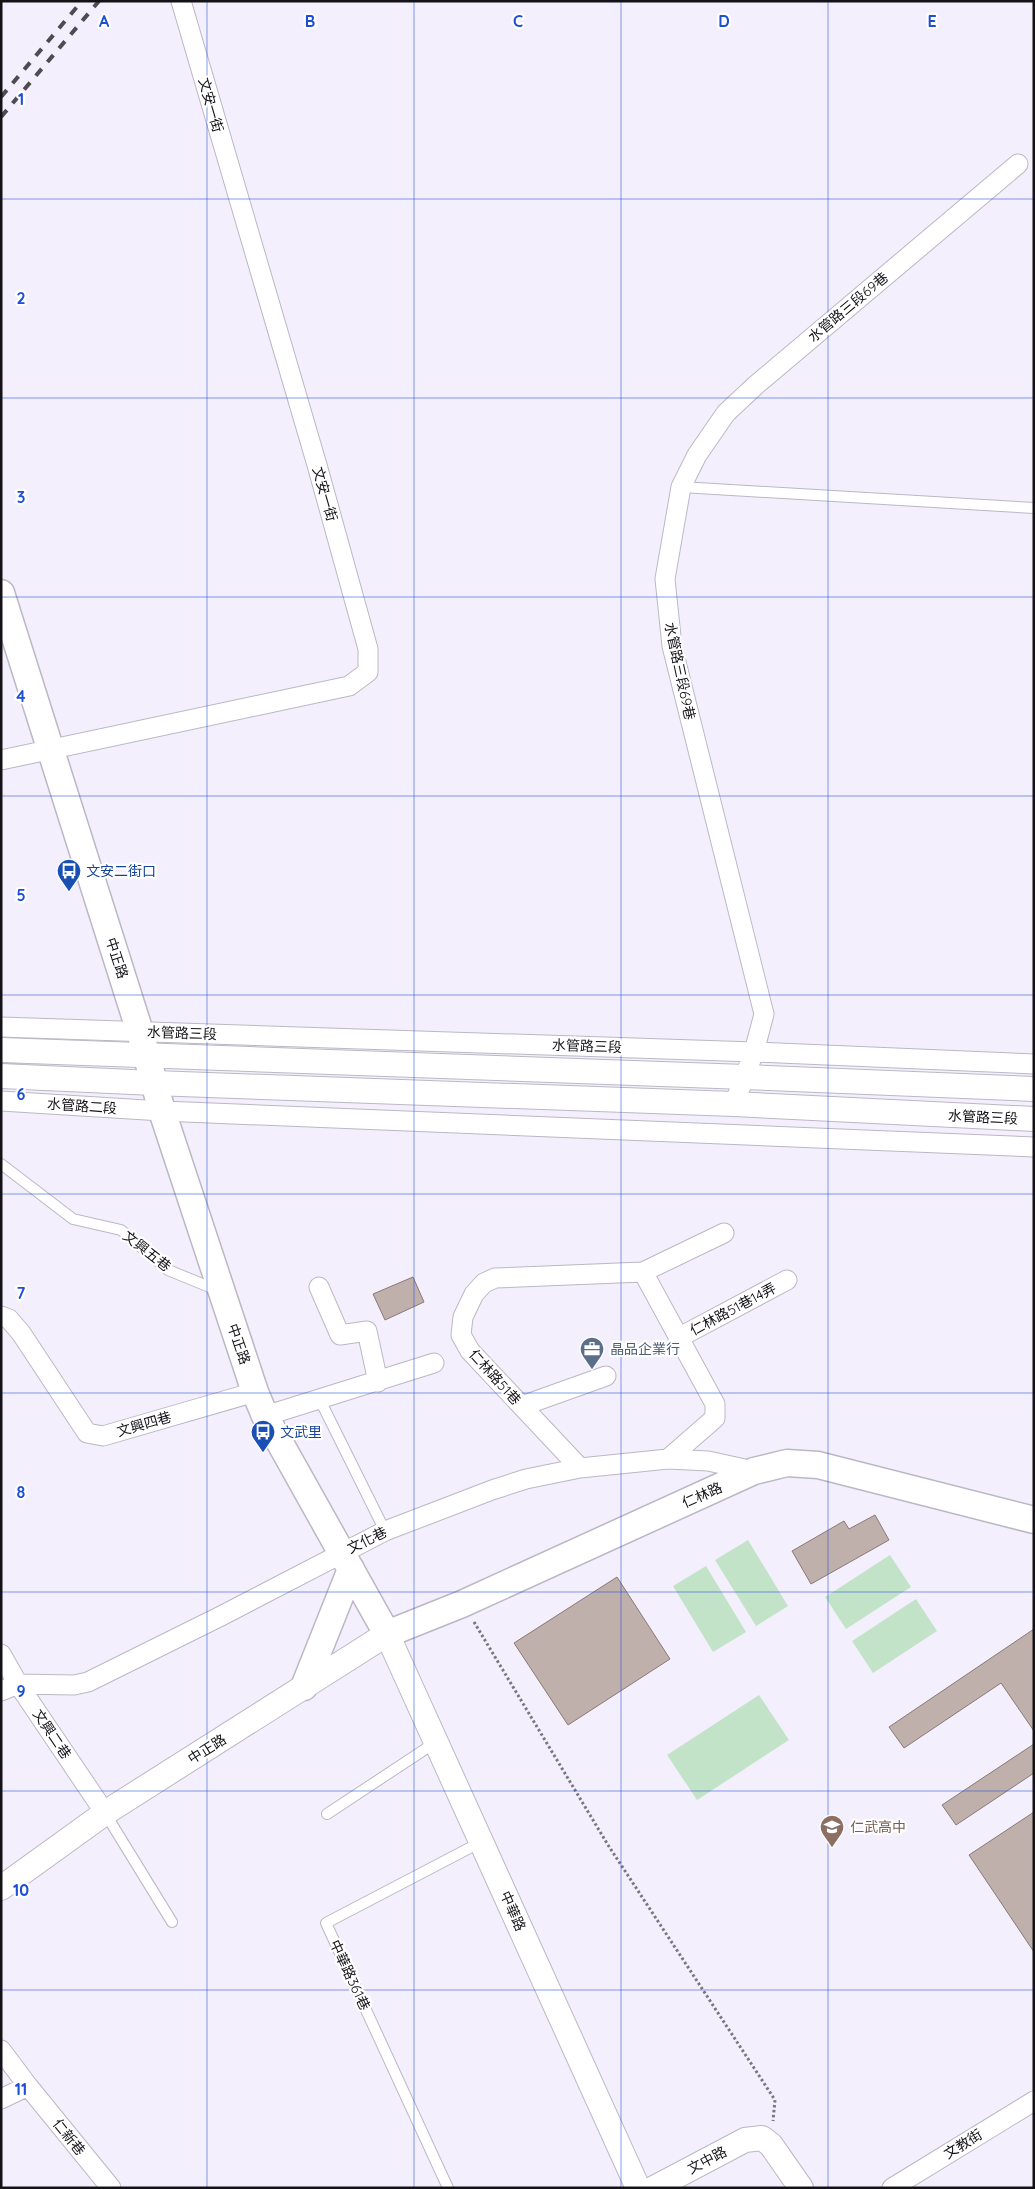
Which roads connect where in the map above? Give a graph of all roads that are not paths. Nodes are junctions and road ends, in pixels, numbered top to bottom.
1 (180, 1) edge
2 (1018, 164) dead end
3 (681, 487) junction
4 (1034, 508) edge
5 (1, 593) edge
6 (51, 750) junction
7 (1, 760) edge
8 (1, 1027) edge
9 (143, 1044) junction
10 (1, 1050) edge
11 (754, 1052) junction
12 (1034, 1064) edge
13 (1, 1076) edge
14 (745, 1076) junction
15 (154, 1083) junction
16 (1034, 1089) edge
17 (1, 1101) edge
18 (734, 1104) junction
19 (162, 1111) junction
20 (1034, 1119) edge
21 (1034, 1147) edge
22 (1, 1164) edge
23 (724, 1233) dead end
24 (643, 1272) junction
25 (787, 1280) dead end
26 (319, 1287) dead end
27 (220, 1291) junction
28 (1, 1316) edge
29 (678, 1338) junction
30 (434, 1364) dead end
31 (606, 1376) dead end
32 (378, 1382) junction
33 (255, 1392) junction
34 (320, 1400) junction
35 (522, 1406) junction
36 (264, 1416) junction
37 (668, 1459) junction
38 (580, 1468) junction
39 (754, 1471) junction
40 (1034, 1520) edge
41 (385, 1531) junction
42 (346, 1561) junction
43 (387, 1634) junction
44 (1, 1654) edge
45 (304, 1687) junction
46 (10, 1688) edge
47 (436, 1742) junction
48 (105, 1813) junction
49 (327, 1814) dead end
50 (482, 1842) junction
51 (1, 1888) edge
52 (172, 1922) dead end
53 (1, 2050) edge
54 (28, 2086) junction
55 (1, 2099) edge
56 (1034, 2101) edge
57 (111, 2188) edge
58 (448, 2188) edge
59 (638, 2188) edge
60 (654, 2188) edge
61 (801, 2188) edge
62 (892, 2188) edge

1 - 6 street, 文安一街
2 - 3 street, 水管路三段69巷
3 - 4 lane
3 - 11 street, 水管路三段69巷
5 - 6 main road, 中正路
6 - 7 street
6 - 9 main road, 中正路
8 - 9 street
9 - 10 street
9 - 11 street, 水管路三段
9 - 14 street, 水管路三段
9 - 15 main road, 中正路
11 - 12 street, 水管路三段
11 - 14 street, 水管路三段69巷
13 - 15 street, 水管路二段
14 - 16 street, 水管路三段
14 - 18 street, 水管路三段69巷
15 - 18 street, 水管路三段
15 - 19 main road, 中正路
17 - 19 street, 水管路二段
18 - 20 street, 水管路三段
19 - 21 street, 水管路三段
19 - 27 main road, 中正路
22 - 27 lane, 文興五巷
23 - 24 street, 仁林路51巷
24 - 29 street
24 - 35 street, 仁林路51巷
25 - 29 street, 仁林路51巷14弄
26 - 32 street
27 - 33 main road, 中正路
28 - 33 street, 文興四巷
29 - 37 street
30 - 32 street
31 - 35 street
32 - 34 street
33 - 36 main road, 中正路
34 - 36 street
34 - 41 lane
35 - 38 street, 仁林路51巷
36 - 42 main road, 中正路
37 - 38 street, 文化巷
37 - 39 street, 文化巷
38 - 41 street, 文化巷
39 - 40 main road, 仁林路
39 - 43 main road, 仁林路
41 - 42 street, 文化巷
42 - 43 main road, 中正路
42 - 45 main road
42 - 46 street, 文化巷
43 - 45 street, 中正路
43 - 47 street, 中華路
44 - 46 street, 文興二巷
45 - 48 street, 中正路
46 - 48 street, 文興二巷
47 - 49 lane
47 - 50 street, 中華路
48 - 51 street, 中正路
48 - 52 lane
50 - 58 lane, 中華路361巷
50 - 59 street, 中華路
53 - 54 street, 仁新巷
54 - 55 street
54 - 57 street, 仁新巷
56 - 62 street, 文教街
60 - 61 street, 文中路

